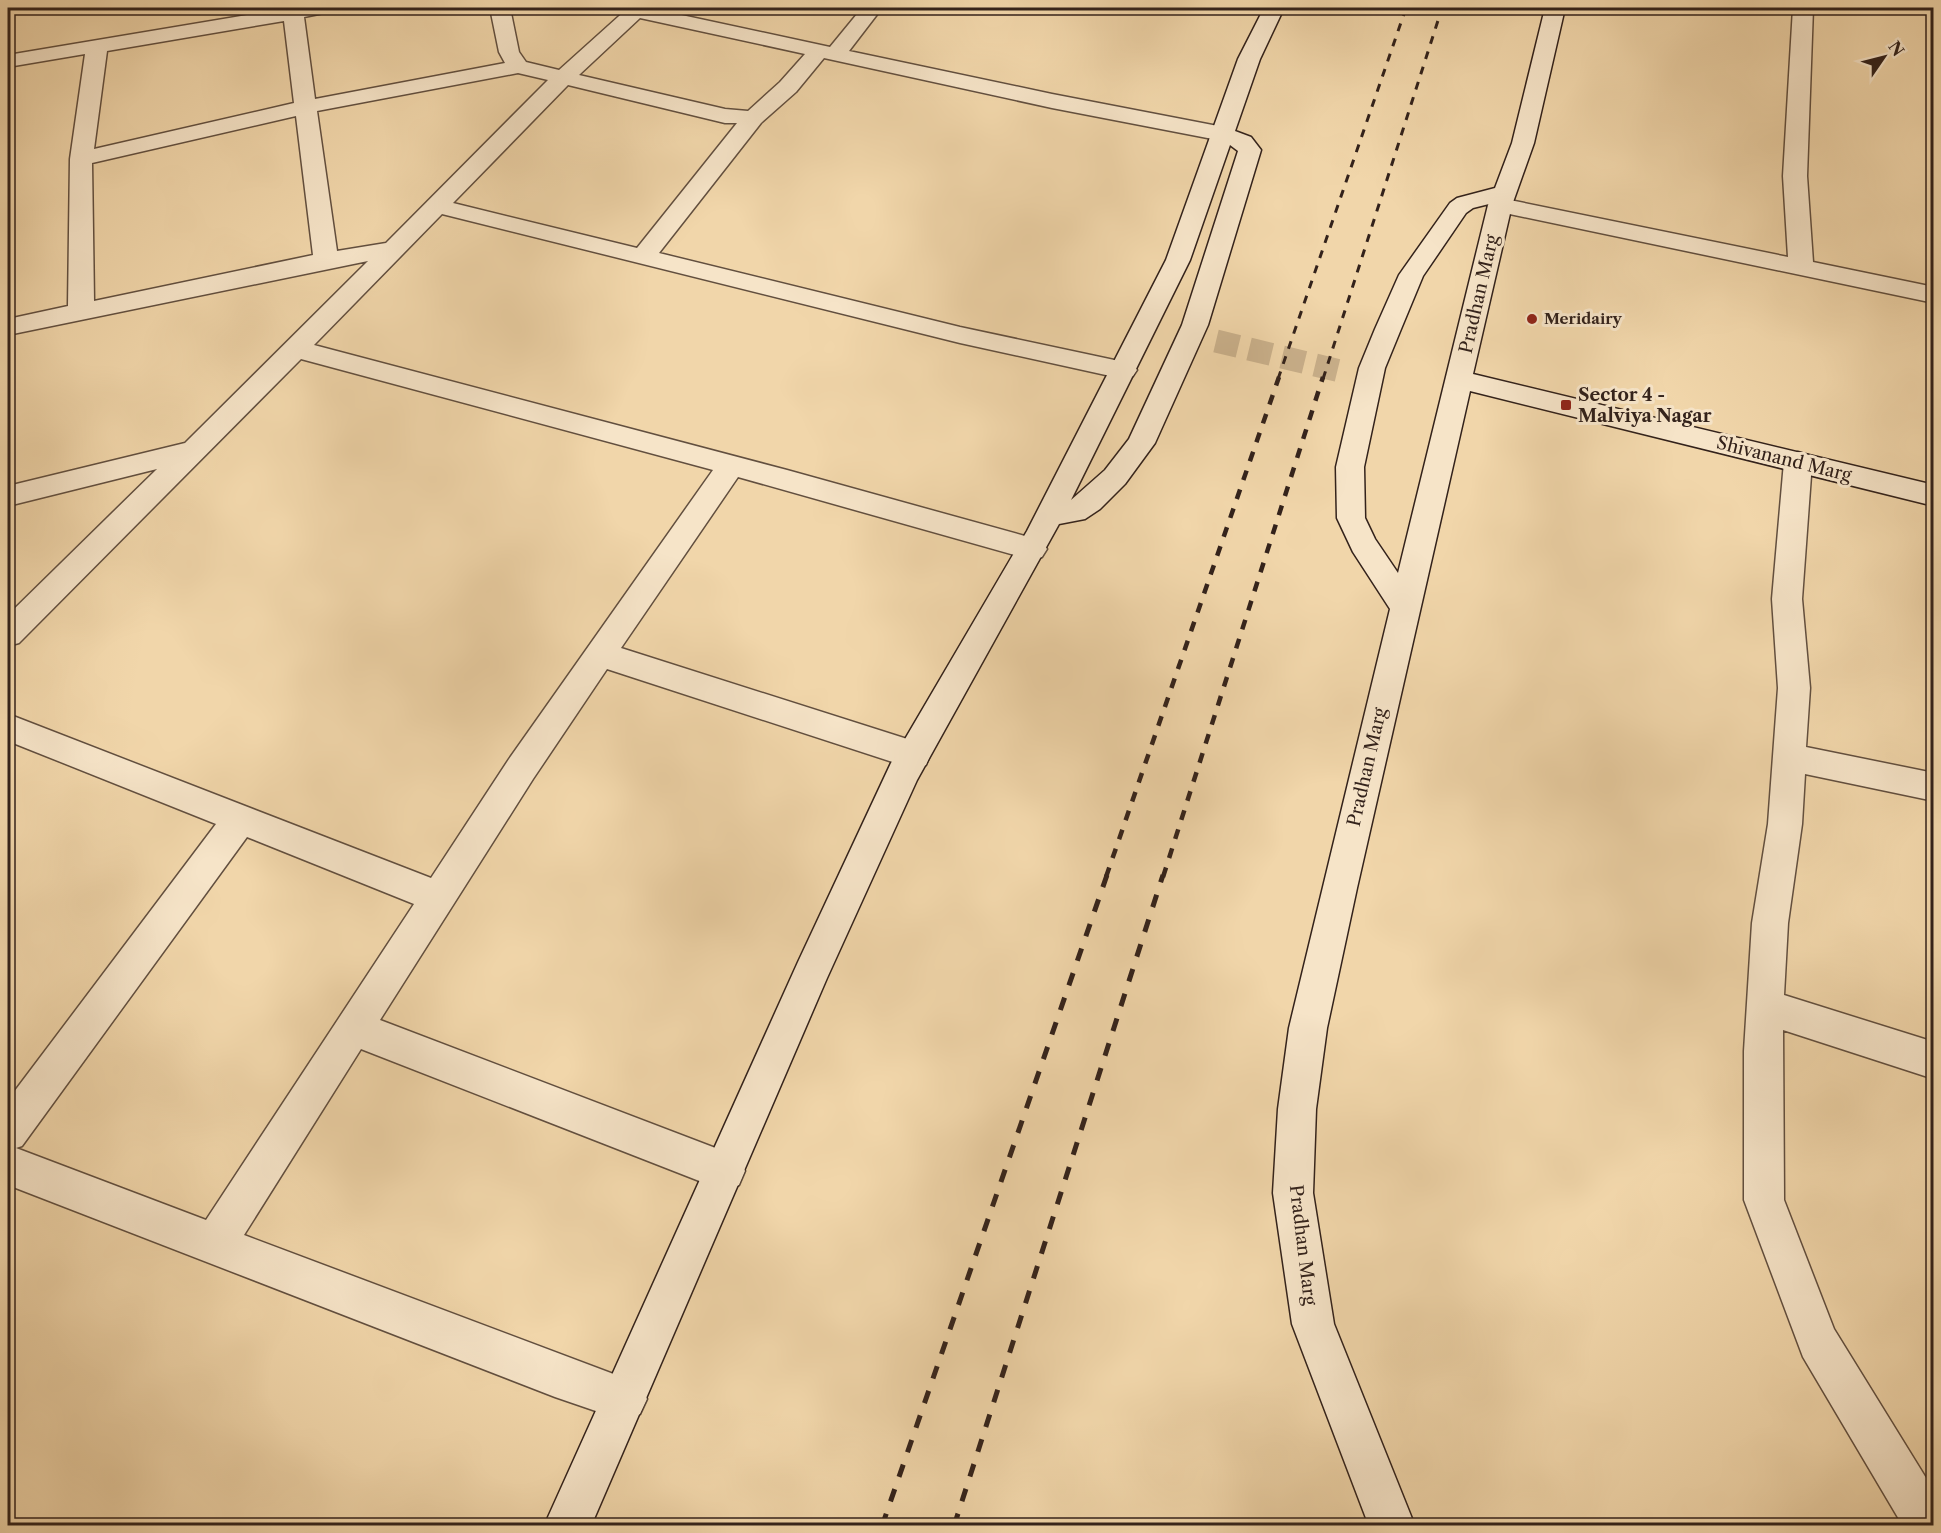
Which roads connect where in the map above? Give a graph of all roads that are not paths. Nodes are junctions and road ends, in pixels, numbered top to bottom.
1 (322, 8) edge
2 (500, 8) edge
3 (872, 8) edge
4 (1274, 8) edge
5 (1555, 8) edge
6 (1803, 8) edge
7 (638, 9) edge
8 (293, 14) junction
9 (97, 45) junction
10 (827, 53) junction
11 (8, 61) edge
12 (518, 67) junction
13 (564, 77) junction
14 (305, 107) junction
15 (753, 118) junction
16 (1223, 134) junction
17 (81, 159) junction
18 (1502, 199) junction
19 (436, 206) junction
20 (393, 249) junction
21 (642, 258) junction
22 (326, 260) junction
23 (1801, 266) junction
24 (1934, 296) edge
25 (81, 313) junction
26 (8, 327) edge
27 (296, 349) junction
28 (1124, 370) junction
29 (1459, 379) junction
30 (193, 451) junction
31 (1797, 462) junction
32 (731, 465) junction
33 (8, 496) edge
34 (1934, 496) edge
35 (1050, 515) junction
36 (1032, 549) junction
37 (1404, 606) junction
38 (8, 634) edge
39 (600, 654) junction
40 (8, 727) edge
41 (914, 755) junction
42 (1789, 757) junction
43 (1934, 787) edge
44 (240, 819) junction
45 (438, 897) junction
46 (1766, 1007) junction
47 (354, 1028) junction
48 (1934, 1061) edge
49 (8, 1132) edge
50 (8, 1165) edge
51 (725, 1171) junction
52 (214, 1244) junction
53 (625, 1399) junction
54 (567, 1526) edge
55 (1392, 1526) edge
56 (1929, 1526) edge

1 - 8 street
2 - 12 street
3 - 10 street
4 - 16 street
5 - 18 street, Pradhan Marg
6 - 23 street
7 - 10 street
7 - 13 street
8 - 9 street
8 - 14 street
9 - 11 street
9 - 17 street
10 - 15 street
10 - 16 street
12 - 13 street
12 - 14 street
13 - 15 street
13 - 19 street
14 - 17 street
14 - 22 street
15 - 21 street
16 - 28 street
16 - 35 street
17 - 25 street
18 - 23 street
18 - 29 street, Pradhan Marg
18 - 37 street
19 - 20 street
19 - 21 street
20 - 22 street
20 - 27 street
21 - 28 street
22 - 25 street
23 - 24 street
25 - 26 street
27 - 30 street
27 - 32 street
28 - 35 street
29 - 31 street, Shivanand Marg
29 - 37 street, Pradhan Marg
30 - 33 street
30 - 38 street
31 - 34 street, Shivanand Marg
31 - 42 street
32 - 36 street
32 - 39 street
35 - 36 street
36 - 41 street
37 - 55 street, Pradhan Marg
39 - 41 street
39 - 45 street
40 - 44 street
41 - 51 street
42 - 43 street
42 - 46 street
44 - 45 street
44 - 49 street
45 - 47 street
46 - 48 street
46 - 56 street
47 - 51 street
47 - 52 street
50 - 52 street
51 - 53 street
52 - 53 street
53 - 54 street

